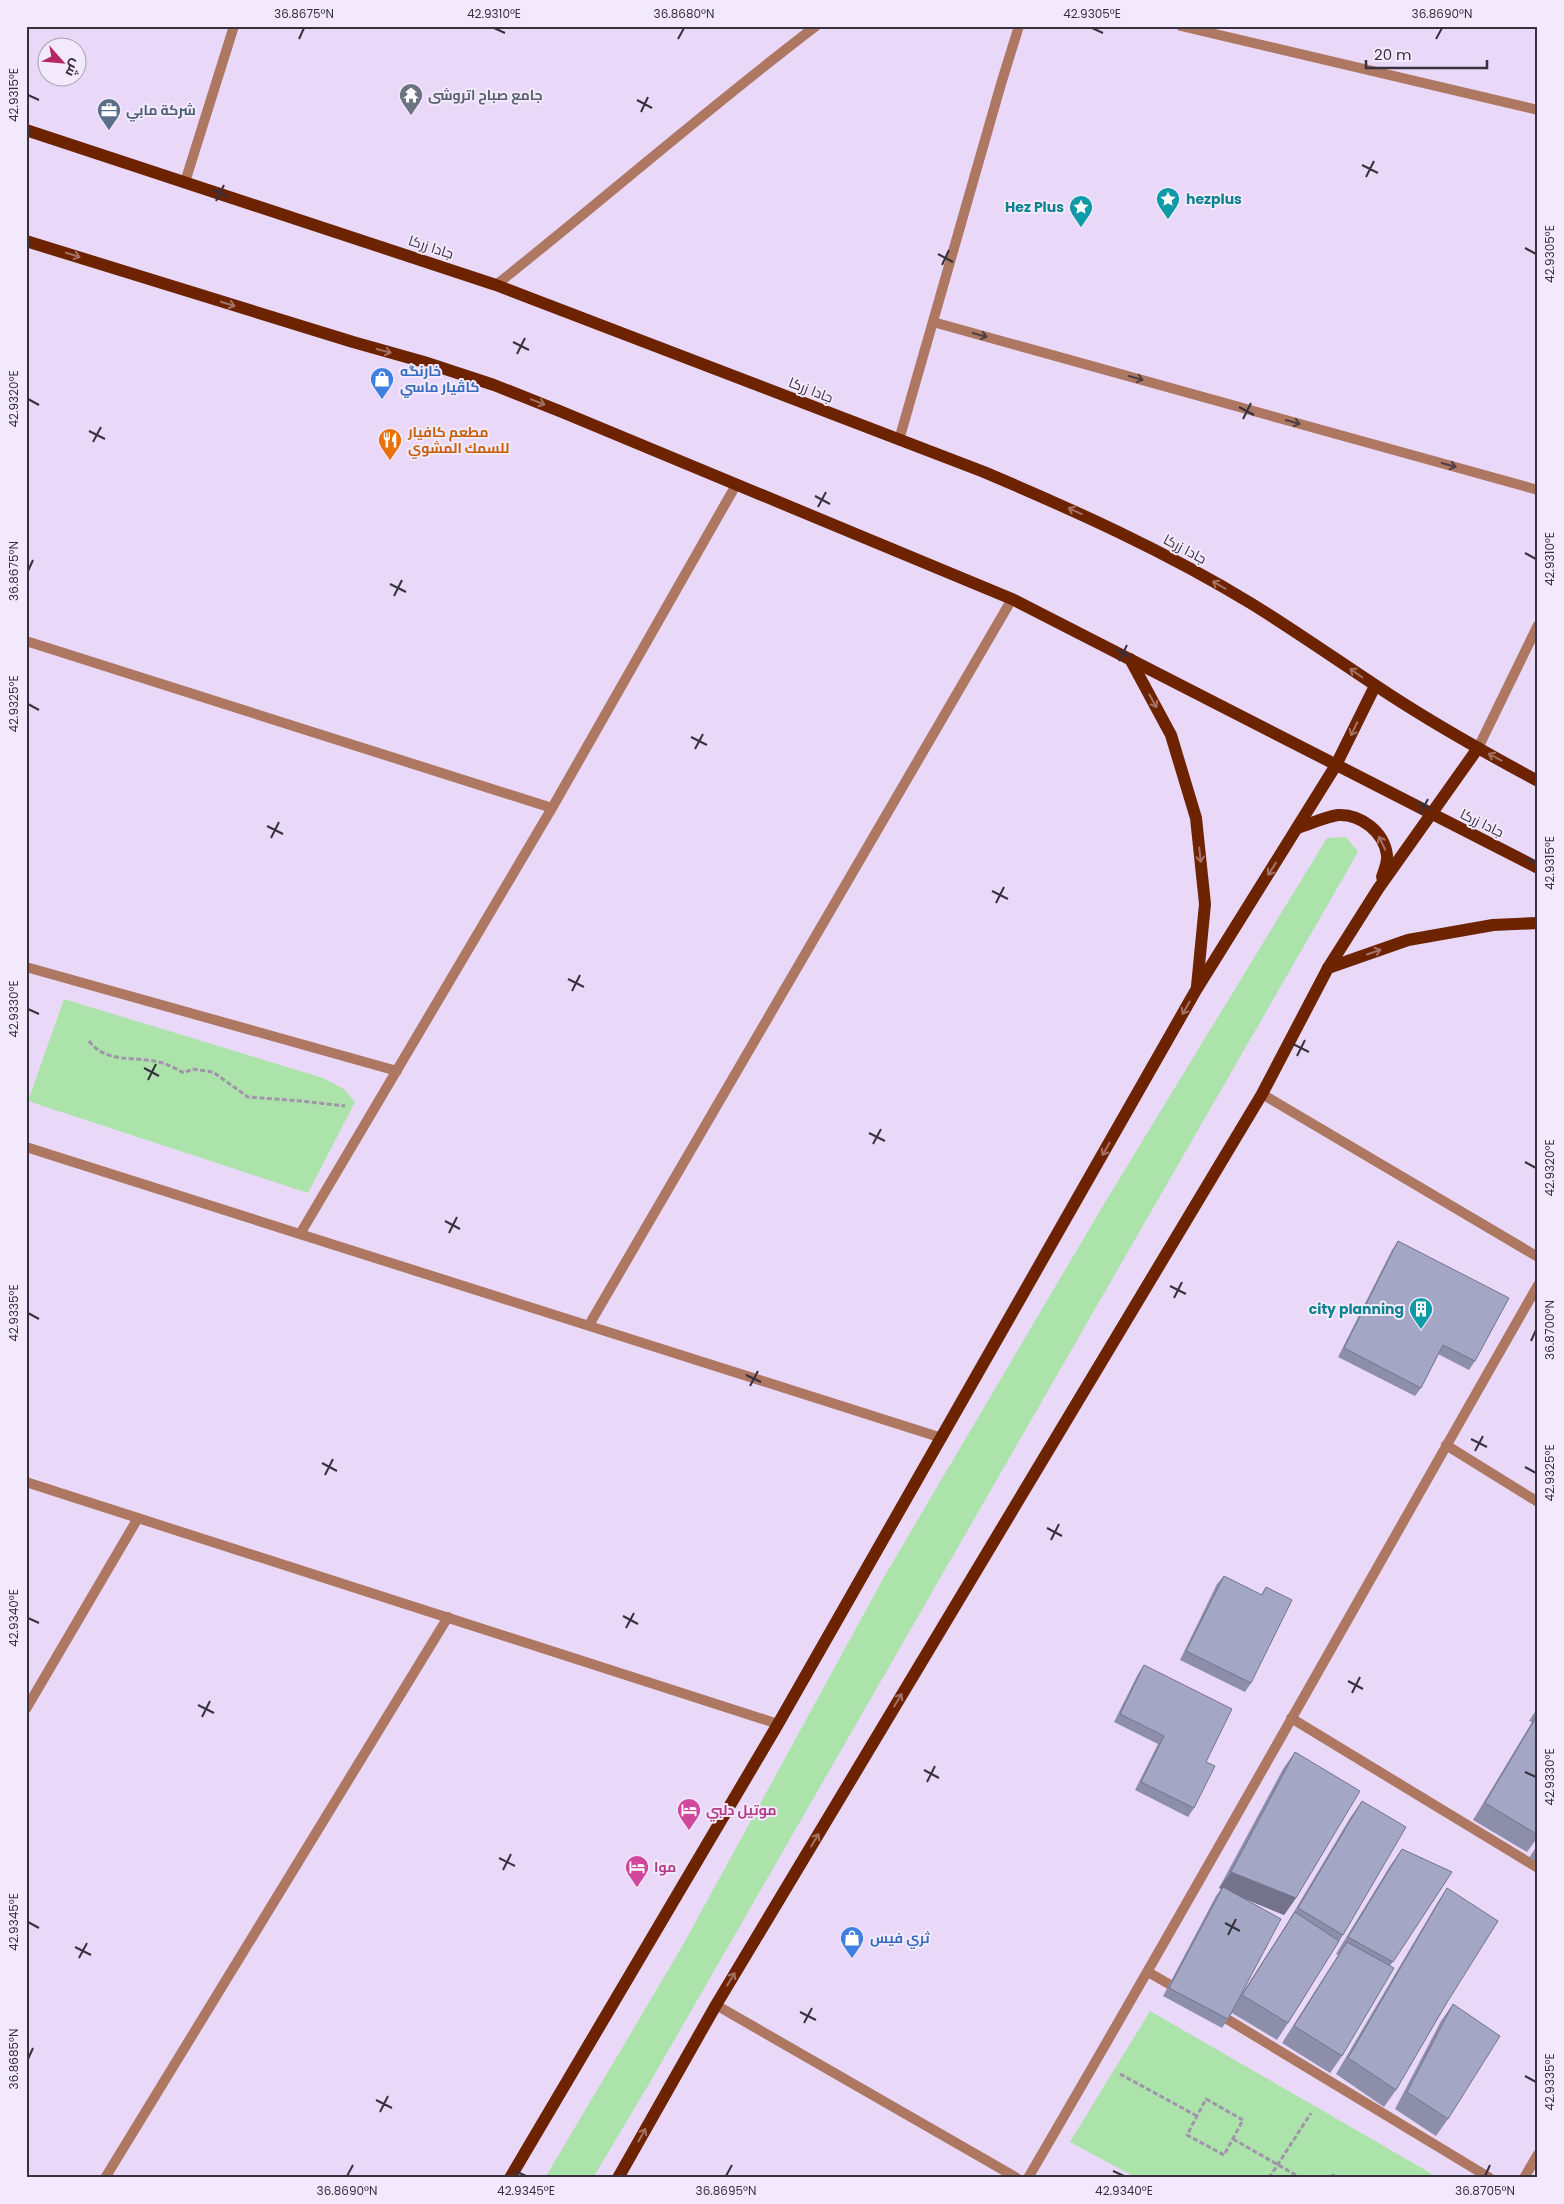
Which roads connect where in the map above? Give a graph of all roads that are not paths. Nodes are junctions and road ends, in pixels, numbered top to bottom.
1 (234, 26) edge
2 (816, 26) edge
3 (1019, 26) edge
4 (1181, 26) edge
5 (1538, 110) edge
6 (26, 130) edge
7 (185, 182) junction
8 (26, 241) edge
9 (496, 285) junction
10 (933, 322) junction
11 (899, 440) junction
12 (736, 485) junction
13 (1538, 490) edge
14 (1012, 599) junction
15 (1538, 625) edge
16 (26, 641) edge
17 (1130, 658) junction
18 (1375, 686) junction
19 (1478, 748) junction
20 (1336, 765) junction
21 (1538, 781) edge
22 (552, 808) junction
23 (1431, 814) junction
24 (1297, 828) junction
25 (1538, 868) edge
26 (1378, 889) junction
27 (1538, 923) edge
28 (26, 967) edge
29 (1328, 968) junction
30 (1196, 990) junction
31 (397, 1071) junction
32 (1262, 1094) junction
33 (26, 1146) edge
34 (300, 1234) junction
35 (1538, 1257) edge
36 (1538, 1285) edge
37 (589, 1325) junction
38 (942, 1438) junction
39 (1446, 1446) junction
40 (26, 1482) edge
41 (1538, 1502) edge
42 (138, 1518) junction
43 (448, 1617) junction
44 (26, 1709) edge
45 (1290, 1718) junction
46 (778, 1724) junction
47 (1538, 1868) edge
48 (1148, 1972) junction
49 (1190, 1997) edge
50 (716, 2005) junction
51 (1206, 2007) edge
52 (1538, 2154) edge
53 (105, 2178) edge
54 (510, 2178) edge
55 (618, 2178) edge
56 (1018, 2178) edge
57 (1028, 2178) edge
58 (1490, 2178) edge
59 (1524, 2178) edge

1 - 7 street
2 - 9 street
3 - 10 street
4 - 5 street
6 - 7 main road, جادا زرکا
7 - 9 main road, جادا زرکا
8 -> 12 main road, جادا زرکا
9 - 11 main road, جادا زرکا
10 - 11 street
10 -> 13 street
18 -> 11 main road, جادا زرکا
12 - 14 main road, جادا زرکا
12 - 22 street
14 - 17 main road, جادا زرکا
14 - 37 street
15 - 19 street
16 - 22 street
17 - 20 main road, جادا زرکا
17 -> 30 main road
18 - 19 main road, جادا زرکا
18 -> 20 main road
21 -> 19 main road, جادا زرکا
19 - 23 main road
20 - 23 main road, جادا زرکا
20 - 24 main road
22 - 31 street
23 - 25 main road, جادا زرکا
23 - 26 main road
26 -> 24 main road
24 -> 30 main road
26 - 29 main road
29 -> 27 main road
28 - 31 street
29 - 32 main road
30 -> 38 main road
31 - 34 street
32 - 35 street
50 -> 32 main road
33 - 34 street
34 - 37 street
36 - 39 street
37 - 38 street
38 - 46 main road
39 - 41 street
39 - 45 street
40 - 42 street
42 - 43 street
42 - 44 street
43 - 46 street
43 - 53 street
45 - 47 street
45 - 48 street
46 - 54 main road
48 - 49 street
48 - 57 street
55 -> 50 main road
50 - 56 street
51 - 58 street
52 - 59 street

